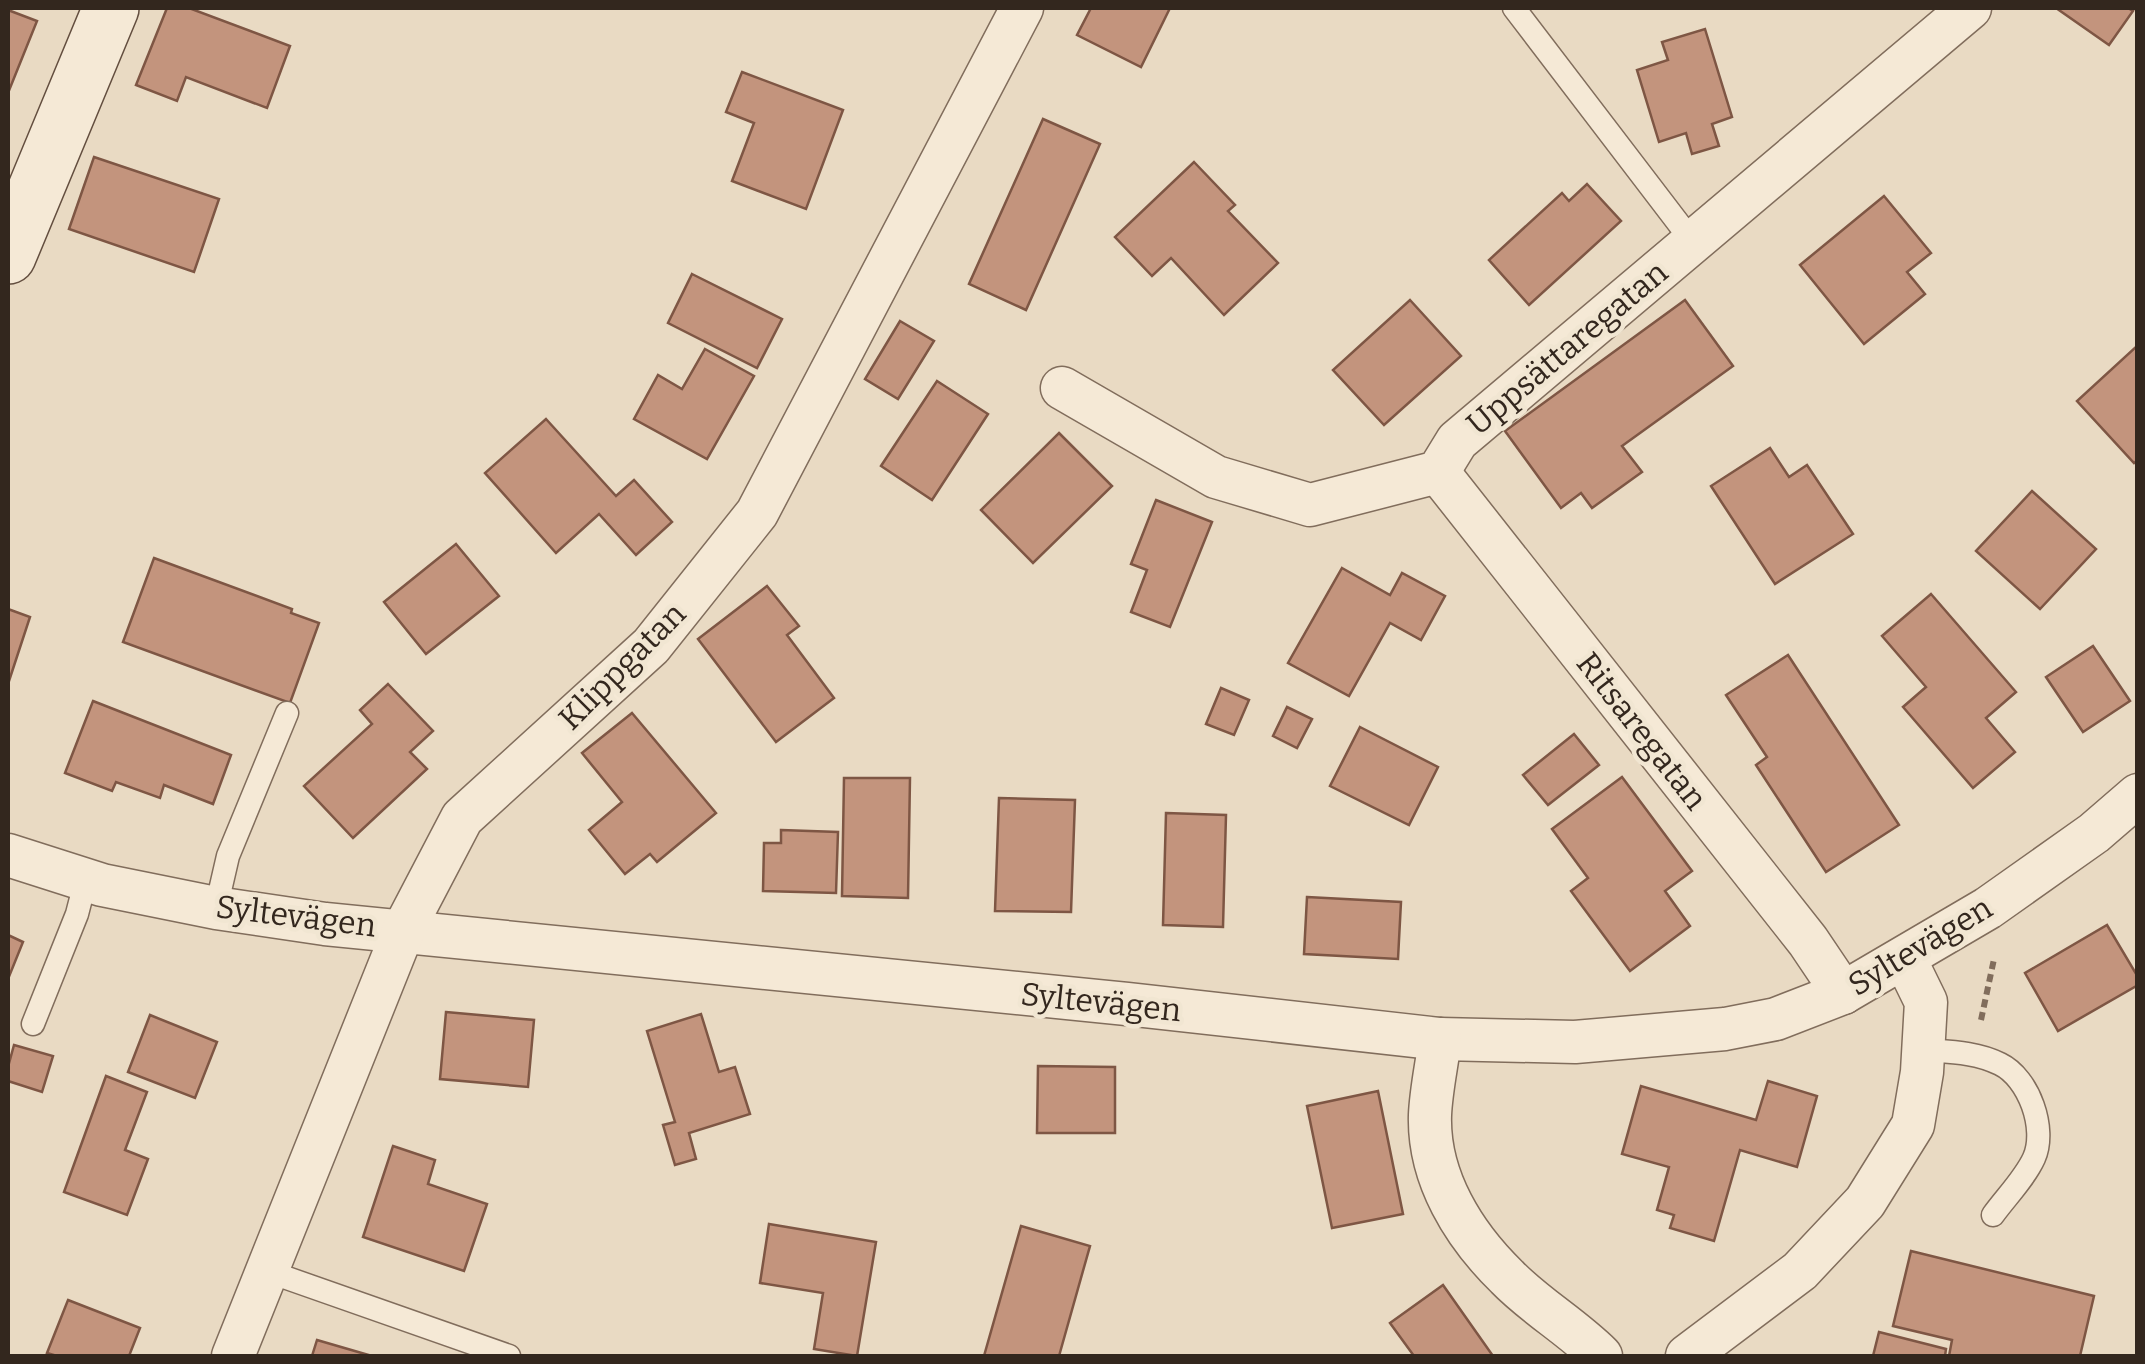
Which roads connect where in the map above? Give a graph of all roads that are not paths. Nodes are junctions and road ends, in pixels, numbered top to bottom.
1 (111, 8) edge
2 (1022, 8) edge
3 (1514, 8) edge
4 (1970, 8) edge
5 (1692, 242) junction
6 (8, 256) edge
7 (1062, 388) dead end
8 (1438, 472) junction
9 (287, 713) dead end
10 (2138, 795) edge
11 (8, 855) edge
12 (86, 879) junction
13 (216, 908) junction
14 (404, 930) junction
15 (1905, 959) junction
16 (1843, 993) junction
17 (33, 1024) dead end
18 (1440, 1039) junction
19 (1924, 1050) junction
20 (1993, 1214) dead end
21 (266, 1272) junction
22 (232, 1356) edge
23 (509, 1356) edge
24 (1600, 1356) edge
25 (1687, 1356) edge

1 - 6 street
2 - 14 street, Klippgatan
3 - 5 lane
4 - 5 street, Uppsättaregatan
5 - 8 street, Uppsättaregatan
7 - 8 street
8 - 16 street, Ritsaregatan
9 - 13 lane
10 - 15 street, Syltevägen
11 - 12 street, Syltevägen
12 - 13 street, Syltevägen
12 - 17 lane
13 - 14 street, Syltevägen
14 - 18 street, Syltevägen
14 - 21 street, Klippgatan
15 - 16 street, Syltevägen
15 - 19 street
16 - 18 street, Syltevägen
18 - 24 street
19 - 20 lane
19 - 25 street
21 - 22 street, Klippgatan
21 - 23 lane

